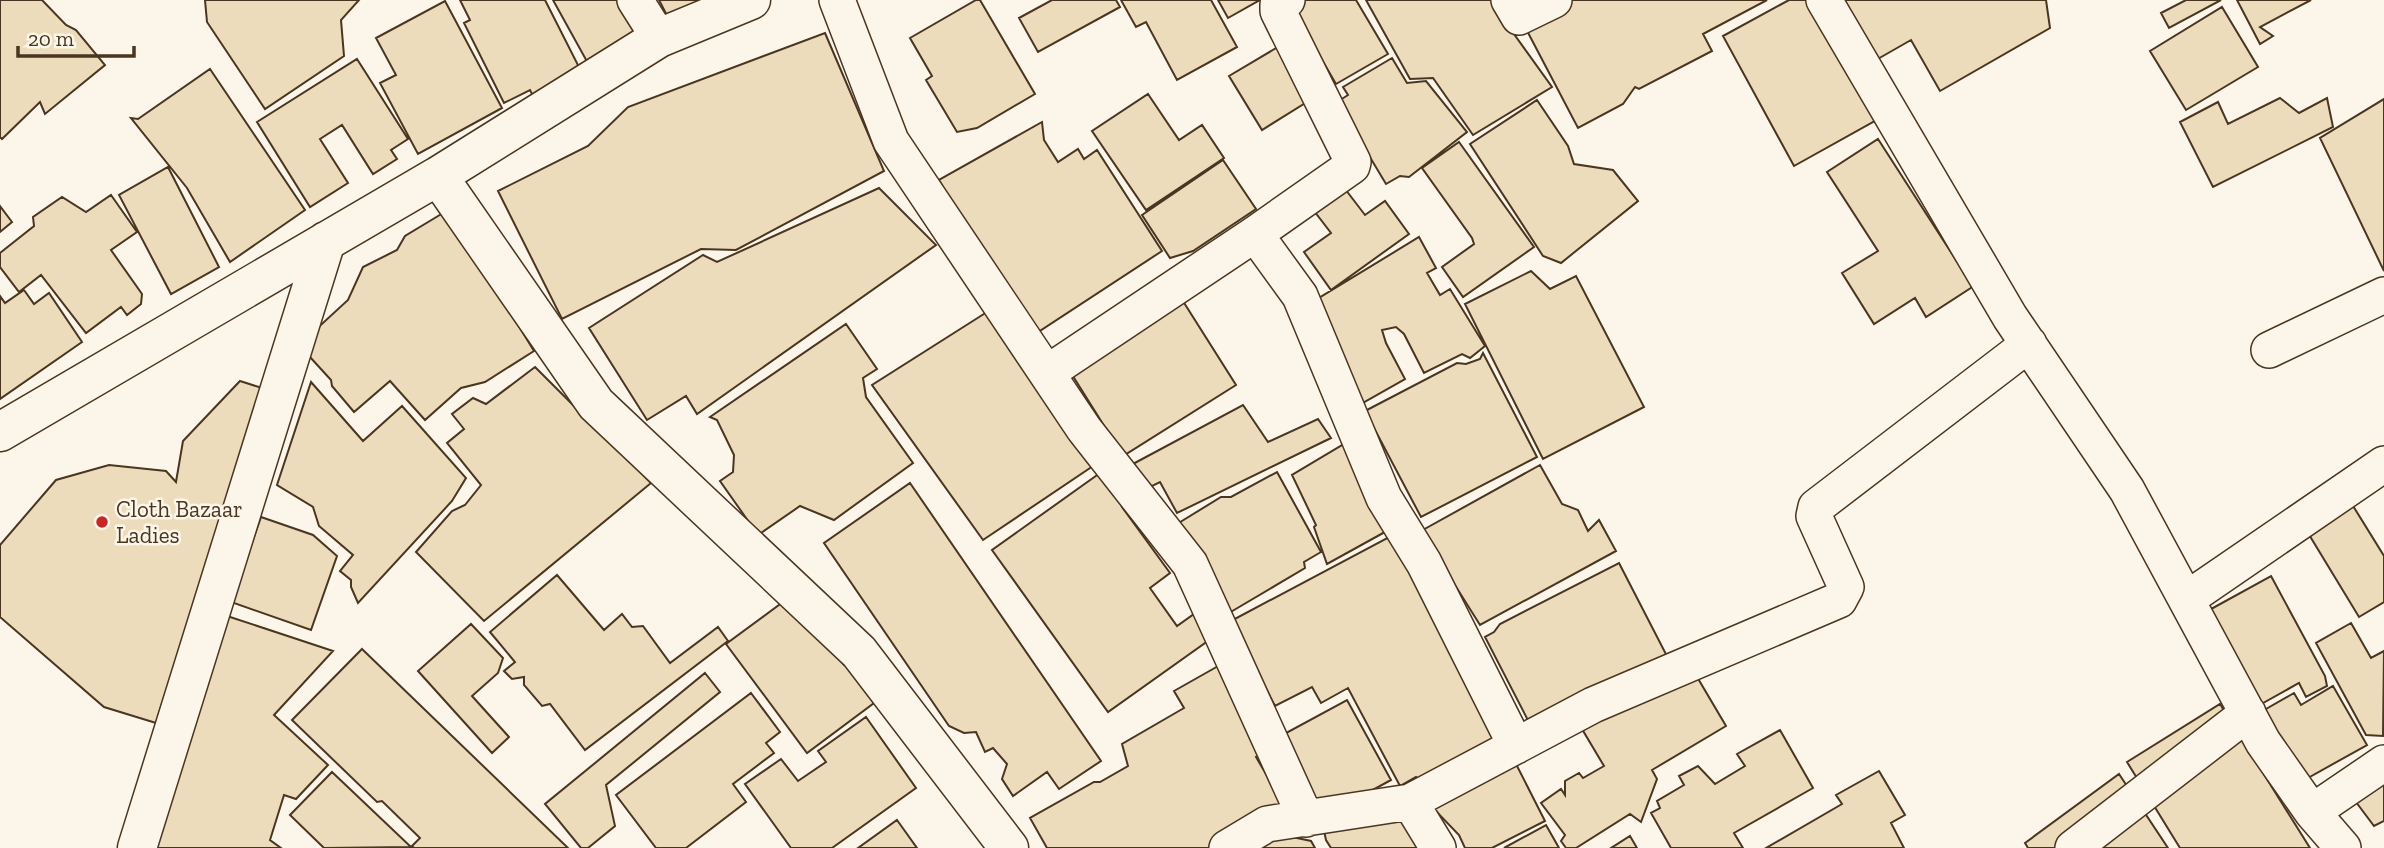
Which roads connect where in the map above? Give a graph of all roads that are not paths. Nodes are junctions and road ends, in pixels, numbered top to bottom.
1 (635, 0) edge
2 (751, 0) edge
3 (837, 0) edge
4 (1287, 0) edge
5 (1509, 0) edge
6 (1553, 0) edge
7 (1824, 0) edge
8 (659, 38) junction
9 (438, 176) junction
10 (1255, 234) junction
11 (326, 242) junction
12 (2384, 295) edge
13 (2029, 344) junction
14 (2269, 351) dead end
15 (1047, 373) junction
16 (0, 432) edge
17 (2384, 464) edge
18 (2187, 599) junction
19 (2248, 713) junction
20 (1516, 746) junction
21 (2384, 763) edge
22 (1410, 802) junction
23 (2312, 812) junction
24 (1306, 819) junction
25 (137, 848) edge
26 (1009, 848) edge
27 (1227, 848) edge
28 (1438, 848) edge
29 (2073, 848) edge
30 (2343, 848) edge

1 - 8 street
2 - 8 street
3 - 15 street
4 - 10 street
5 - 6 street
7 - 13 street
8 - 9 street
9 - 11 street
9 - 26 street
10 - 15 street
10 - 20 street
11 - 16 street
11 - 25 street
12 - 14 street
13 - 18 street
13 - 20 street
15 - 24 street
17 - 18 street
18 - 19 street
19 - 23 street
19 - 29 street
20 - 22 street
21 - 23 street
22 - 24 street
22 - 28 street
23 - 30 street
24 - 27 street

